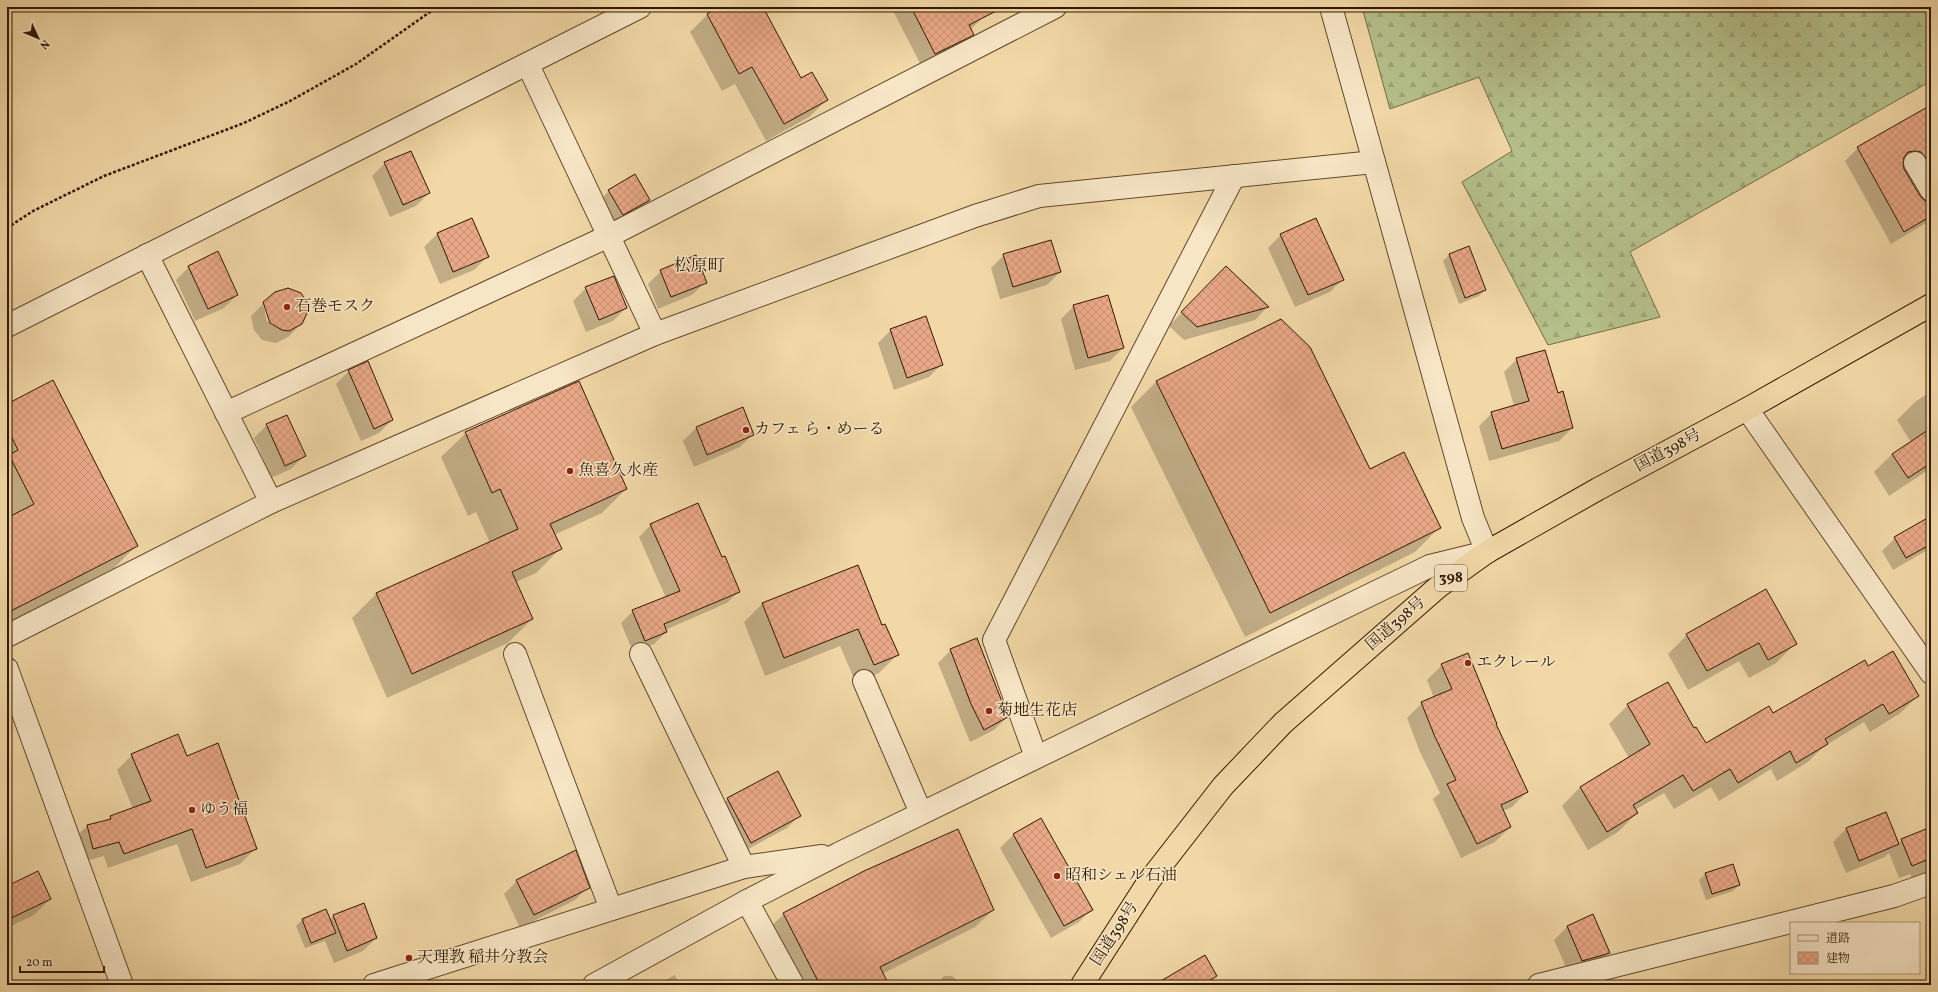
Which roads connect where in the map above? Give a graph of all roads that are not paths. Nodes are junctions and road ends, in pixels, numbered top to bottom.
1 (640, 7) edge
2 (1055, 7) edge
3 (1331, 7) edge
4 (528, 65) junction
5 (1374, 162) junction
6 (1915, 163) dead end
7 (1234, 176) junction
8 (1931, 190) edge
9 (609, 236) junction
10 (147, 255) junction
11 (1931, 305) edge
12 (7, 326) edge
13 (655, 334) junction
14 (1747, 410) junction
15 (226, 413) junction
16 (271, 502) junction
17 (1487, 552) junction
18 (7, 636) edge
19 (515, 654) dead end
20 (641, 654) dead end
21 (7, 669) edge
22 (1931, 674) edge
23 (864, 681) dead end
24 (1036, 757) junction
25 (921, 813) junction
26 (838, 854) junction
27 (744, 866) junction
28 (1931, 883) edge
29 (747, 901) junction
30 (611, 909) junction
31 (1790, 922) edge
32 (1790, 922) edge
33 (122, 985) edge
34 (374, 985) edge
35 (594, 985) edge
36 (793, 985) edge
37 (1082, 985) edge
38 (1539, 985) edge

1 - 4 street
2 - 9 street
3 - 5 street
4 - 9 street
4 - 10 street
5 - 7 street
5 - 17 street
6 - 8 street
7 - 13 street
7 - 24 street
9 - 13 street
9 - 15 street
10 - 12 street
10 - 15 street
11 - 14 highway, 国道398号 / 398
13 - 16 street
14 - 17 highway, 国道398号 / 398
14 - 22 street
15 - 16 street
16 - 18 street
17 - 24 street
17 - 37 highway, 国道398号 / 398
19 - 30 street
20 - 27 street
21 - 33 street
23 - 25 street
24 - 25 street
25 - 26 street
26 - 27 street
26 - 29 street
27 - 30 street
28 - 31 street
29 - 35 street
29 - 36 street
30 - 34 street
32 - 38 street

